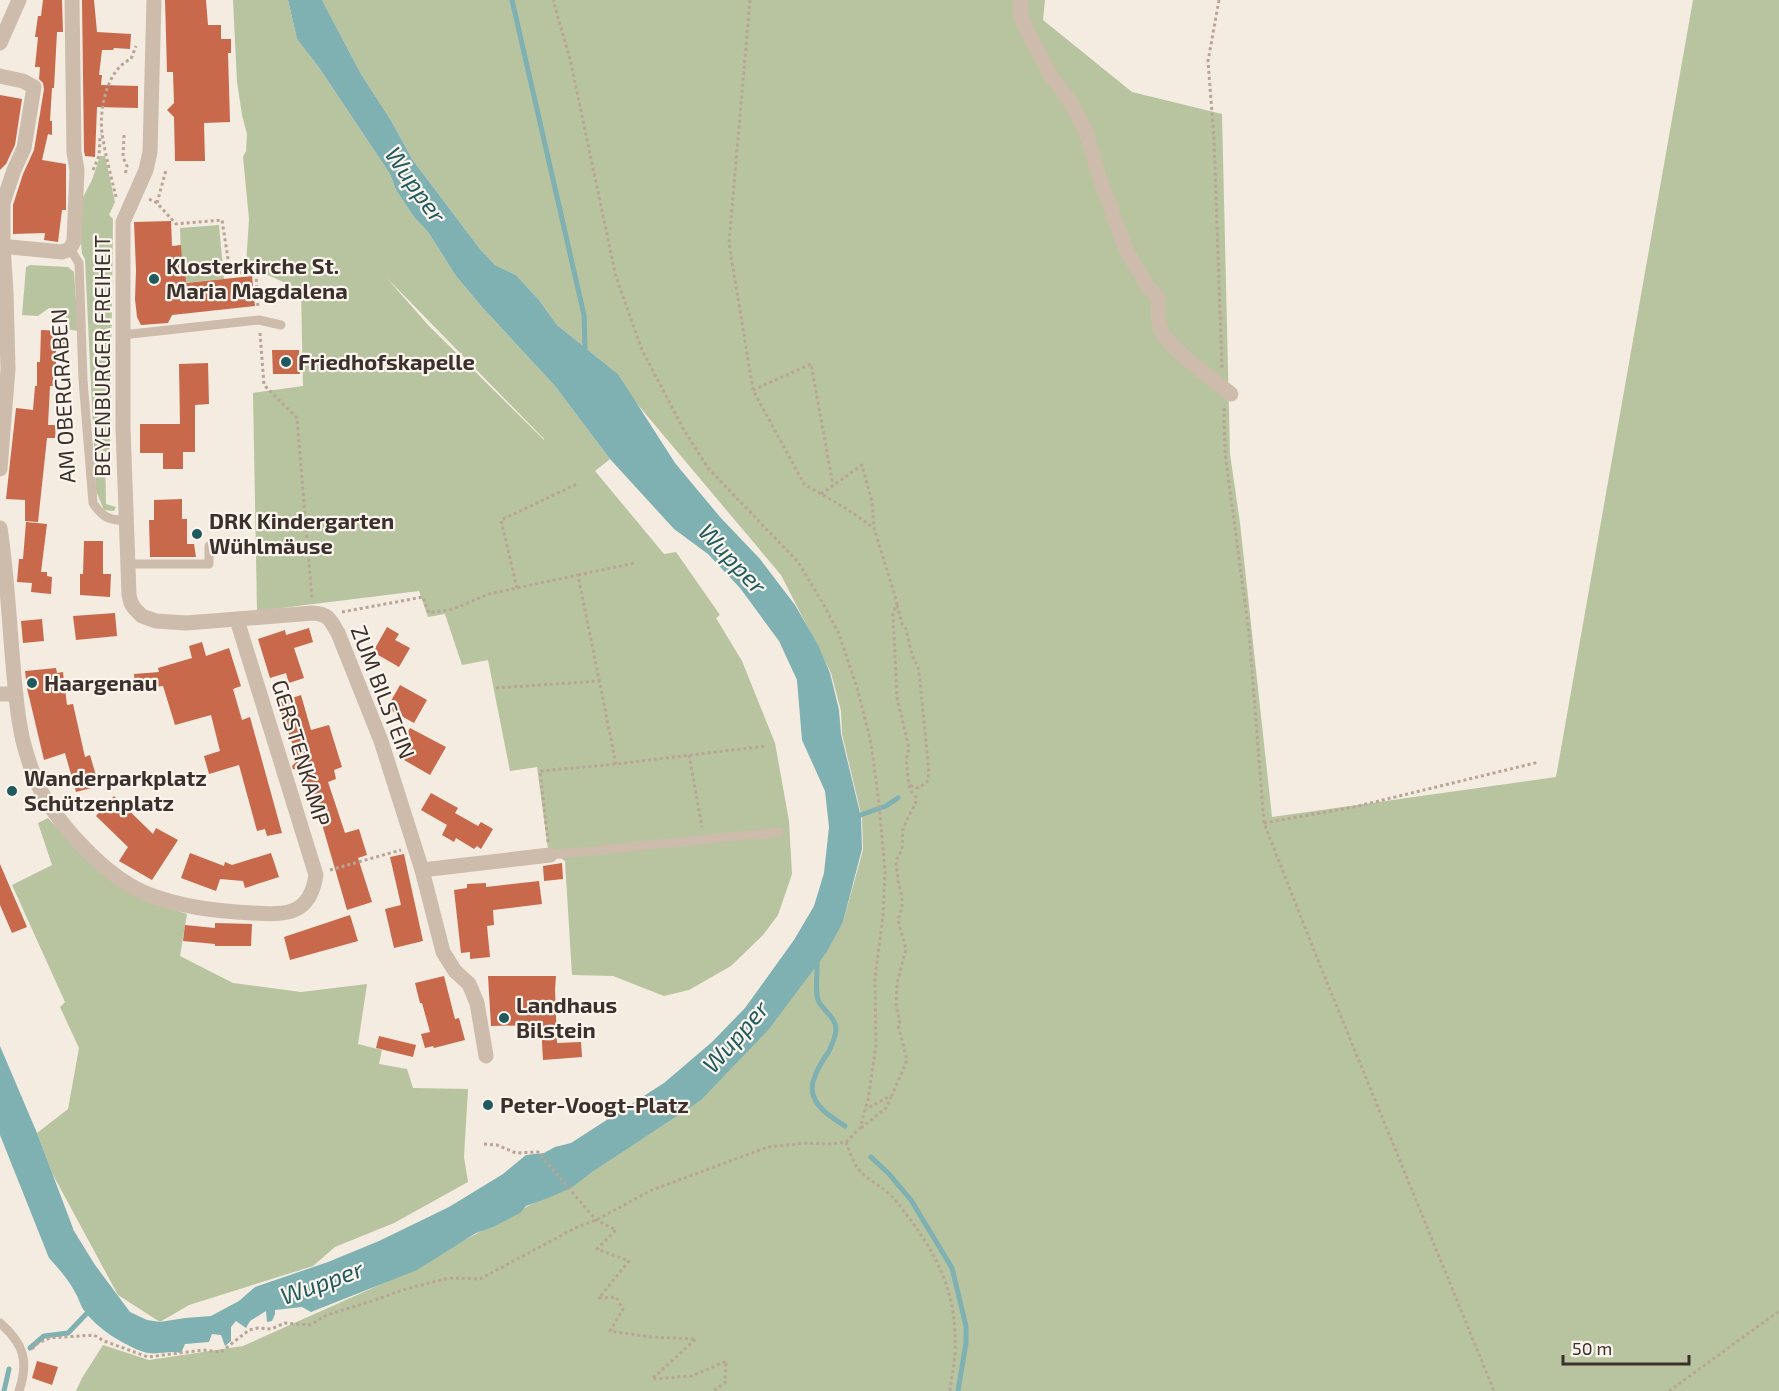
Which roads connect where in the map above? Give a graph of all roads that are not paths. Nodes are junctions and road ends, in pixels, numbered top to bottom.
1 (19, 0) edge
2 (72, 0) edge
3 (154, 0) edge
4 (1021, 0) edge
5 (0, 43) edge
6 (0, 76) edge
7 (2, 246) edge
8 (70, 249) junction
9 (3, 295) edge
10 (281, 325) dead end
11 (122, 335) junction
12 (4, 369) edge
13 (1227, 400) road end
14 (0, 469) edge
15 (126, 520) junction
16 (0, 528) edge
17 (209, 546) dead end
18 (128, 564) junction
19 (237, 620) junction
20 (0, 694) edge
21 (16, 694) junction
22 (779, 832) dead end
23 (550, 855) joint
24 (422, 870) junction
25 (486, 1056) dead end
26 (0, 1323) edge
27 (19, 1391) edge

1 - 5 street
2 - 8 street, AM OBERGRABEN
3 - 11 street, BEYENBURGER FREIHEIT
4 - 13 street
6 - 7 street
7 - 8 street
7 - 9 street
8 - 15 lane, AM OBERGRABEN
9 - 12 street
10 - 11 lane
11 - 15 street, BEYENBURGER FREIHEIT
12 - 14 street
15 - 18 street, BEYENBURGER FREIHEIT
16 - 21 street
17 - 18 lane
18 - 19 street, BEYENBURGER FREIHEIT
19 - 21 street, GERSTENKAMP
19 - 24 street, ZUM BILSTEIN
20 - 21 street
22 - 23 lane
23 - 24 street
24 - 25 street, ZUM BILSTEIN
26 - 27 lane

